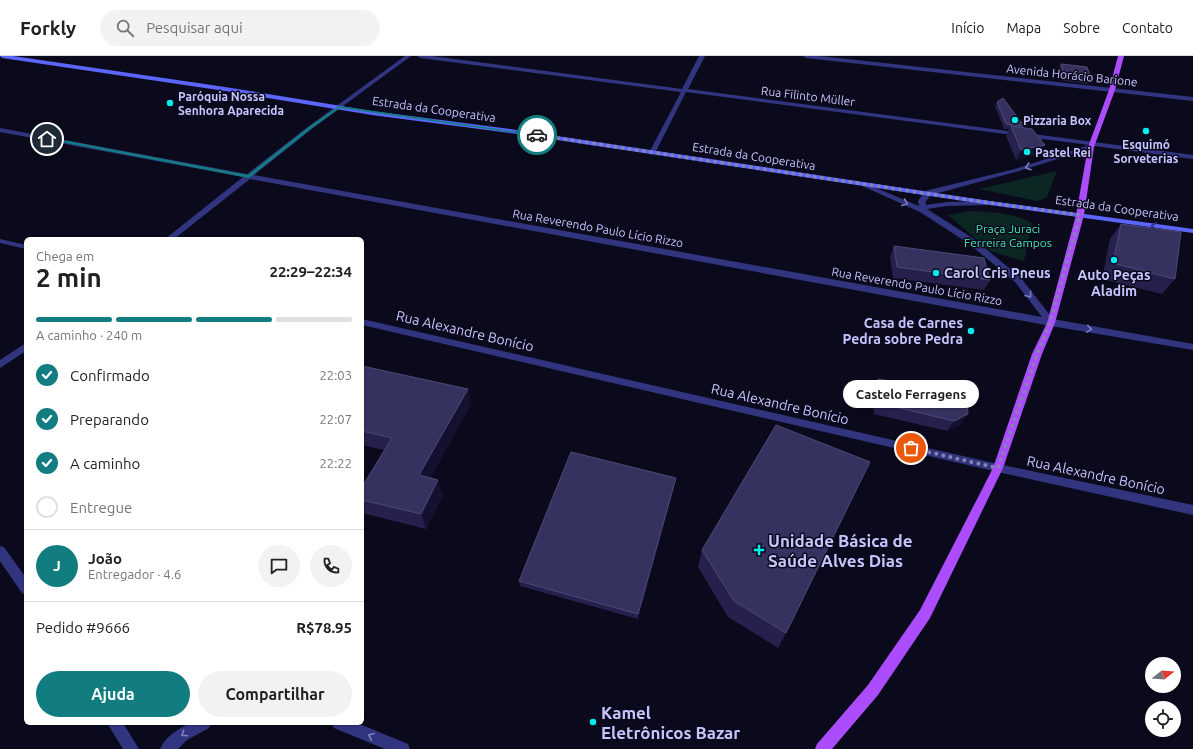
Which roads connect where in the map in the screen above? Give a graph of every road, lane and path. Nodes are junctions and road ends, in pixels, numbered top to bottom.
1 (2, 56) edge
2 (24, 56) edge
3 (408, 56) edge
4 (420, 56) edge
5 (702, 56) edge
6 (806, 56) edge
7 (1121, 56) edge
8 (17, 58) junction
9 (1112, 90) junction
10 (684, 92) junction
11 (1193, 99) edge
12 (339, 107) junction
13 (0, 130) edge
14 (1093, 146) junction
15 (652, 153) junction
16 (1193, 156) edge
17 (249, 177) junction
18 (862, 184) junction
19 (928, 193) junction
20 (990, 203) junction
21 (923, 209) junction
22 (1080, 215) junction
23 (1193, 231) edge
24 (172, 237) edge
25 (0, 241) edge
26 (24, 247) edge
27 (364, 322) edge
28 (1050, 323) junction
29 (24, 347) edge
30 (1193, 347) edge
31 (0, 365) edge
32 (998, 468) junction
33 (1193, 510) edge
34 (0, 551) edge
35 (24, 586) edge
36 (115, 725) edge
37 (200, 725) edge
38 (344, 725) edge
39 (132, 749) edge
40 (167, 749) edge
41 (403, 749) edge
42 (822, 749) edge

1 - 8 street, Estrada da Cooperativa
2 - 8 street
3 - 12 street
4 - 10 street, Rua Filinto Müller
5 - 10 street
6 - 9 street, Avenida Horácio Barione
7 - 9 main road
8 - 12 street, Estrada da Cooperativa
9 - 11 street, Avenida Horácio Barione
9 - 14 main road
10 - 14 street, Rua Filinto Müller
10 - 15 street
12 - 15 street, Estrada da Cooperativa
12 - 17 street
13 - 17 street, Rua Reverendo Paulo Lício Rizzo
14 - 16 street, Rua Filinto Müller
14 -> 19 street
14 - 22 main road
15 - 18 street, Estrada da Cooperativa
17 - 24 street
17 - 28 street, Rua Reverendo Paulo Lício Rizzo
18 - 19 street, Estrada da Cooperativa
18 -> 21 street, Estrada da Cooperativa
19 - 20 street, Estrada da Cooperativa
19 - 21 street
20 - 21 street, Estrada da Cooperativa
20 - 22 street, Estrada da Cooperativa
21 -> 28 street
23 -> 22 street, Estrada da Cooperativa
22 - 28 main road
25 - 26 street
27 - 32 street, Rua Alexandre Bonício
28 -> 30 street, Rua Reverendo Paulo Lício Rizzo
28 - 32 main road
29 - 31 street
32 - 33 street, Rua Alexandre Bonício
32 - 42 main road
34 - 35 street
36 - 39 street
37 -> 40 street
41 -> 38 street

